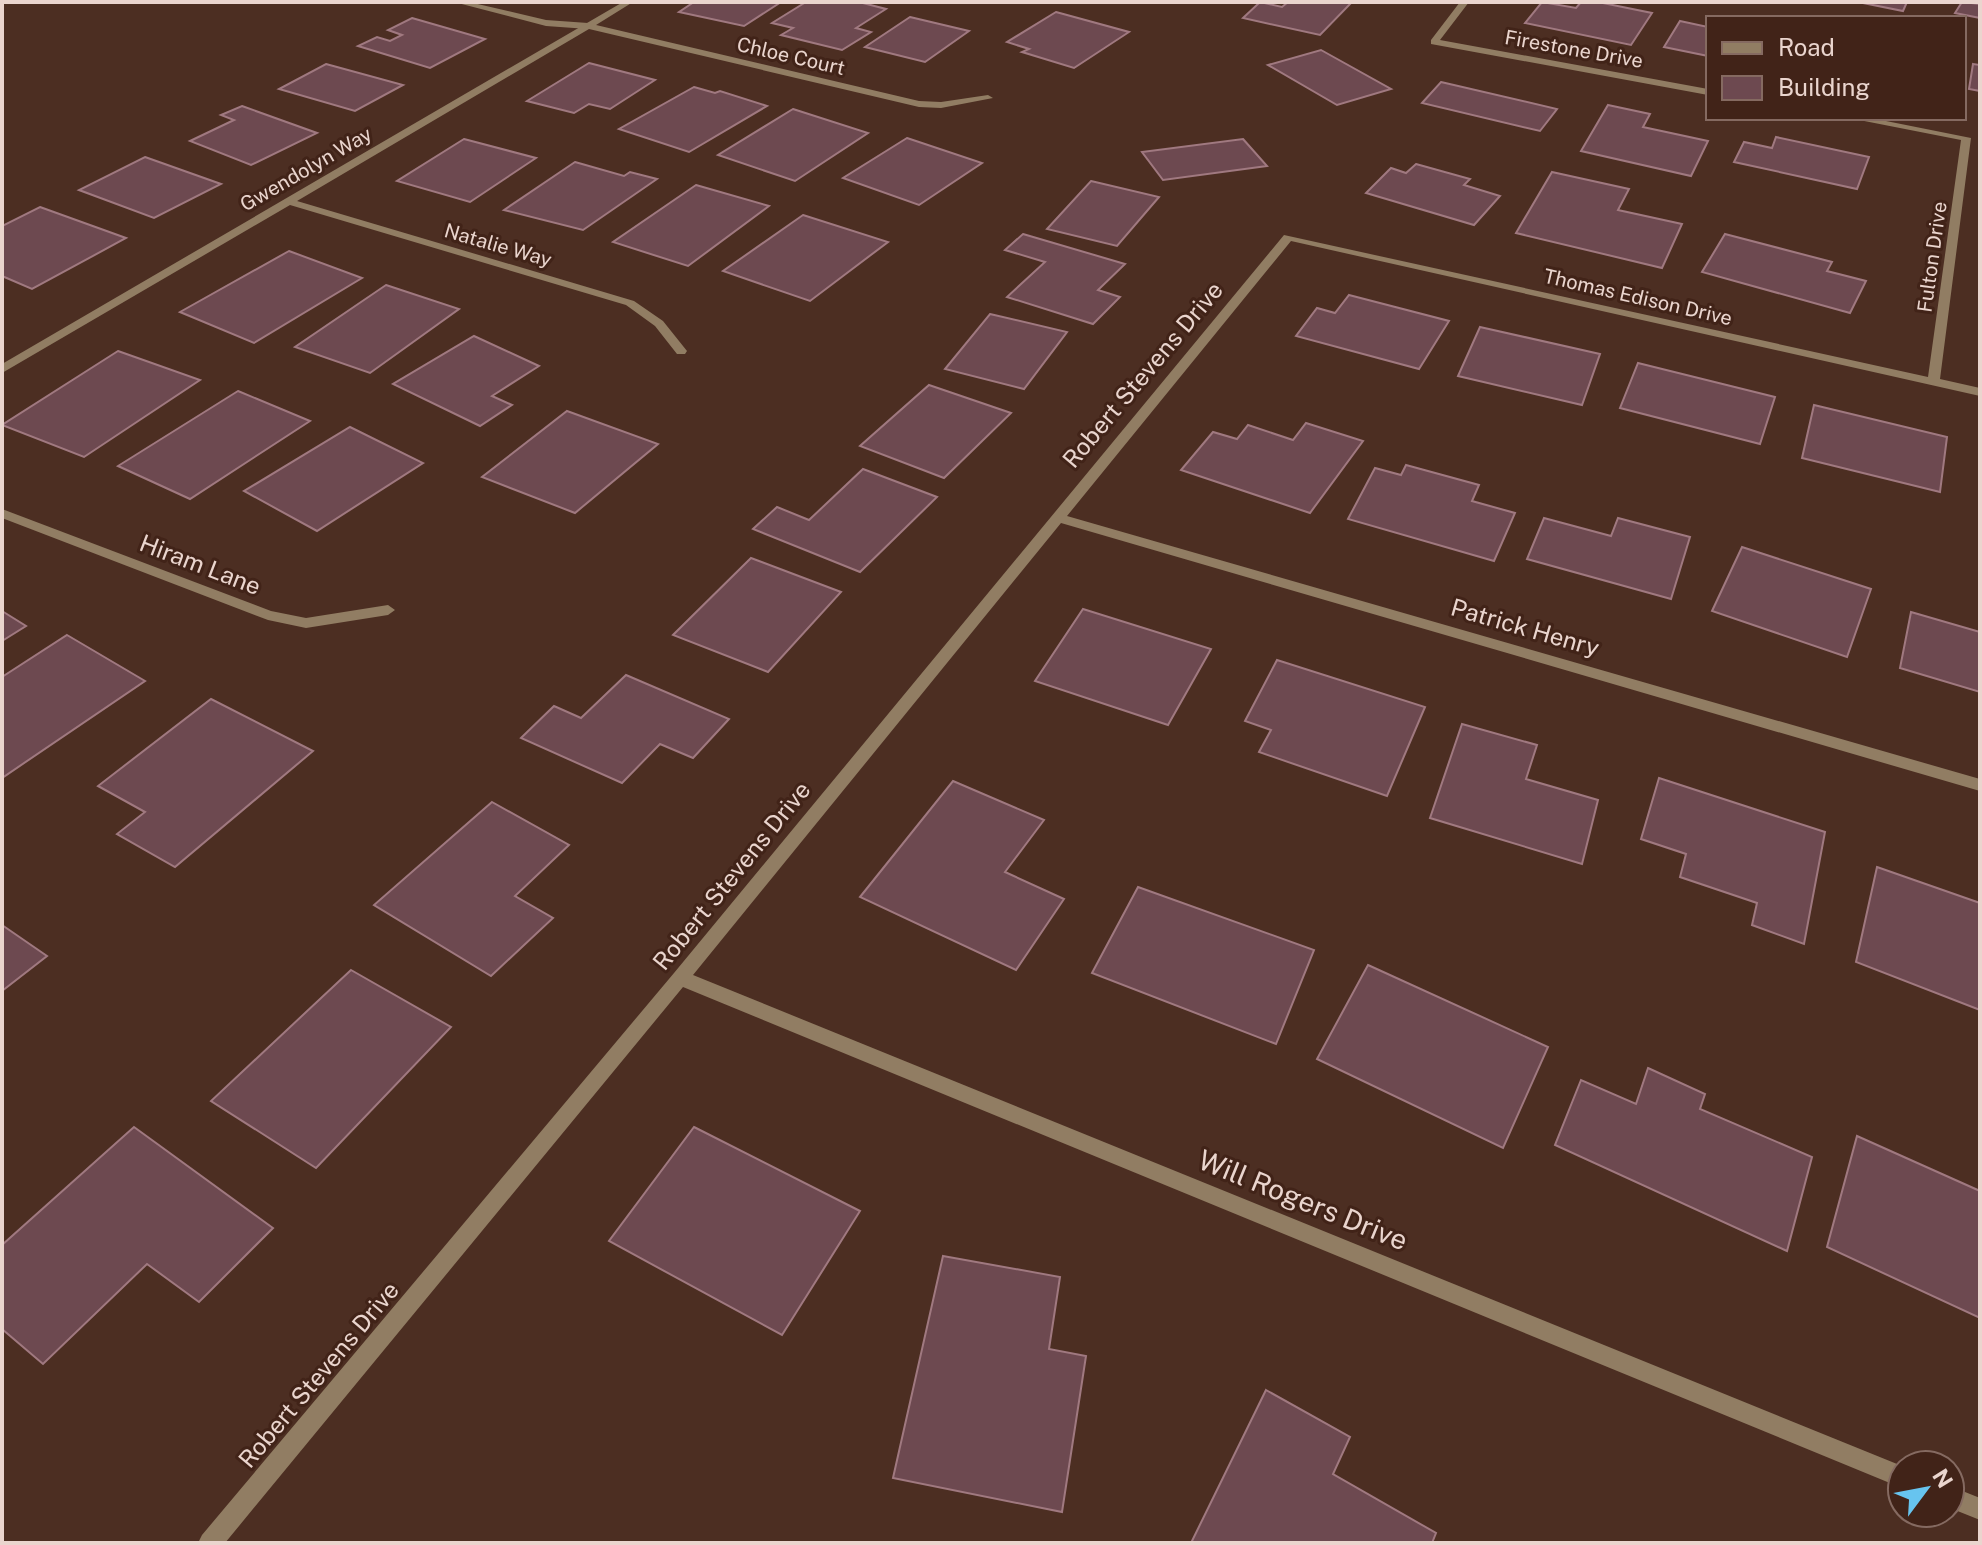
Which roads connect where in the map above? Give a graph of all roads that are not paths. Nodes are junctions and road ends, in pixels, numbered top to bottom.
1 (458, 2) edge
2 (629, 2) edge
3 (1465, 2) edge
4 (588, 26) junction
5 (1706, 92) edge
6 (988, 98) dead end
7 (1865, 120) edge
8 (287, 201) junction
9 (1288, 237) joint
10 (681, 351) dead end
11 (2, 369) edge
12 (1934, 381) junction
13 (1980, 392) edge
14 (2, 513) edge
15 (1056, 517) junction
16 (388, 610) dead end
17 (1980, 785) edge
18 (680, 978) junction
19 (1886, 1470) edge
20 (210, 1543) edge

1 - 4 street, Chloe Court
2 - 4 street, Gwendolyn Way
3 - 5 street, Firestone Drive
4 - 6 street, Chloe Court
4 - 8 street, Gwendolyn Way
7 - 12 street, Fulton Drive
8 - 10 street, Natalie Way
8 - 11 street, Gwendolyn Way
9 - 12 street, Thomas Edison Drive
9 - 15 street, Robert Stevens Drive
12 - 13 street, Thomas Edison Drive
14 - 16 street, Hiram Lane
15 - 17 street, Patrick Henry
15 - 18 street, Robert Stevens Drive
18 - 19 street, Will Rogers Drive
18 - 20 street, Robert Stevens Drive

